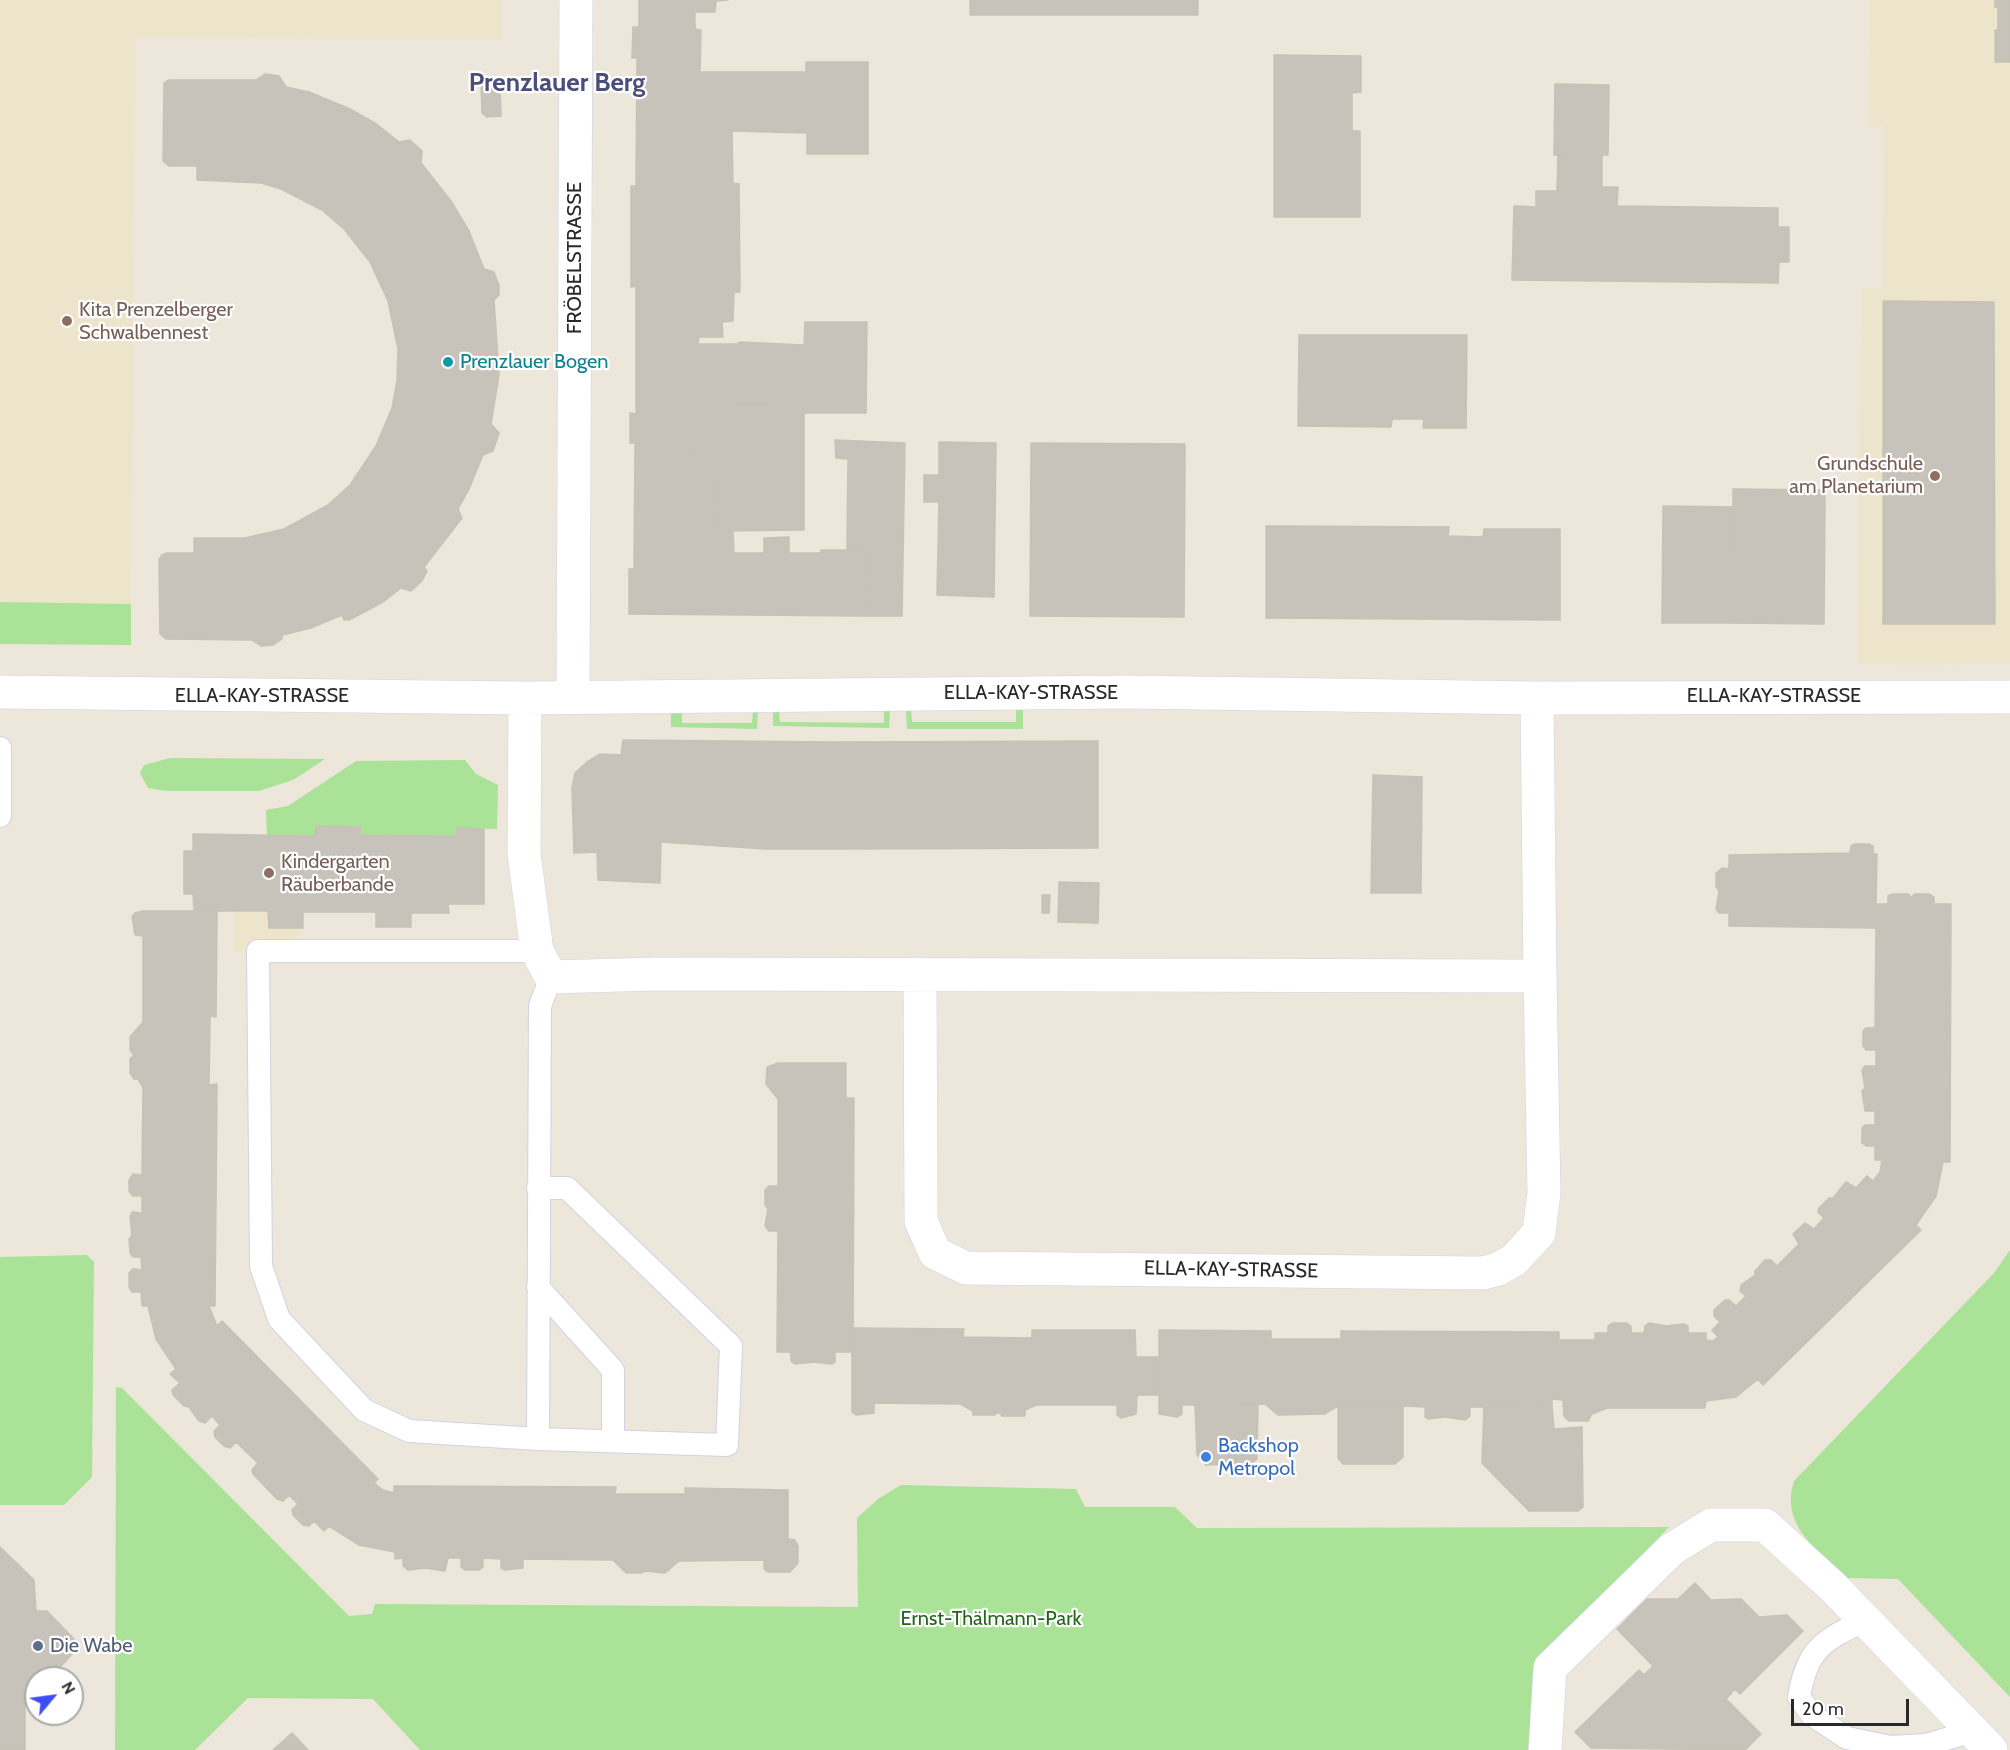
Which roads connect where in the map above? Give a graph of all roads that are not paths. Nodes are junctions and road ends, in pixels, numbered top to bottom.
1 (576, 0) edge
2 (0, 692) edge
3 (573, 697) junction
4 (2010, 697) edge
5 (525, 698) junction
6 (1537, 698) junction
7 (0, 748) edge
8 (0, 816) edge
9 (544, 964) junction
10 (920, 974) junction
11 (1540, 976) junction
12 (538, 1188) junction
13 (538, 1287) junction
14 (538, 1439) junction
15 (613, 1441) junction
16 (1865, 1620) junction
17 (1973, 1744) edge
18 (1545, 1750) edge

1 - 3 street, FRÖBELSTRASSE
2 - 5 street, ELLA-KAY-STRASSE
3 - 5 street, ELLA-KAY-STRASSE
3 - 6 street, ELLA-KAY-STRASSE
4 - 6 street, ELLA-KAY-STRASSE
5 - 9 street
6 - 11 street, ELLA-KAY-STRASSE
7 - 8 lane
9 - 10 street
9 - 12 lane
9 - 14 lane
10 - 11 street
10 - 11 street, ELLA-KAY-STRASSE
12 - 13 lane
12 - 15 lane
13 - 14 lane
13 - 15 lane
14 - 15 lane
16 - 17 street
16 - 17 lane
16 - 18 street

